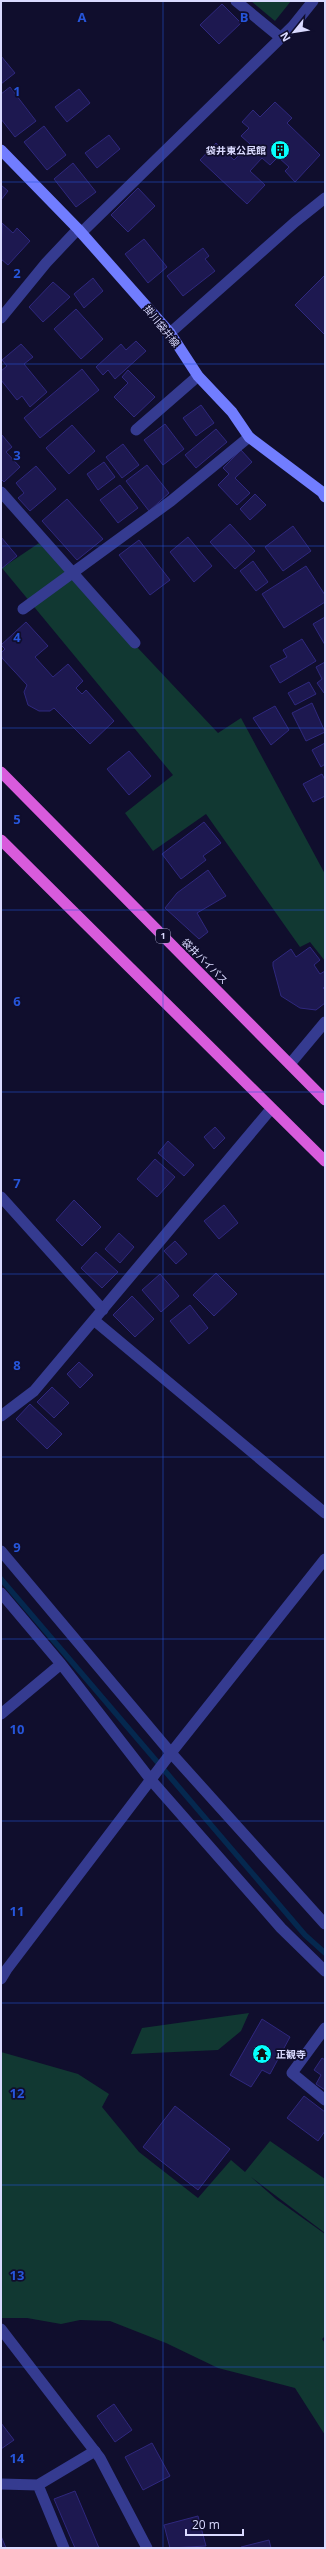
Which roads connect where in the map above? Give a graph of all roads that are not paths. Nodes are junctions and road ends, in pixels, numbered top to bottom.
1 (236, 1) edge
2 (313, 1) edge
3 (281, 38) junction
4 (1, 150) edge
5 (325, 198) edge
6 (80, 231) junction
7 (1, 318) edge
8 (170, 333) junction
9 (198, 376) junction
10 (136, 430) dead end
11 (248, 437) junction
12 (1, 492) edge
13 (325, 497) edge
14 (72, 572) junction
15 (23, 609) dead end
16 (135, 643) dead end
17 (1, 772) edge
18 (1, 840) edge
19 (325, 1022) edge
20 (290, 1064) junction
21 (325, 1100) edge
22 (271, 1109) junction
23 (325, 1161) edge
24 (1, 1198) edge
25 (103, 1310) junction
26 (95, 1321) junction
27 (1, 1416) edge
28 (325, 1513) edge
29 (1, 1551) edge
30 (325, 1559) edge
31 (1, 1593) edge
32 (61, 1664) junction
33 (1, 1714) edge
34 (168, 1758) junction
35 (152, 1778) junction
36 (325, 1924) edge
37 (325, 1971) edge
38 (1, 1979) edge
39 (325, 2028) edge
40 (325, 2100) edge
41 (1, 2329) edge
42 (95, 2451) junction
43 (1, 2484) edge
44 (38, 2485) junction
45 (64, 2548) edge
46 (147, 2548) edge

1 - 3 street
2 - 3 street
3 - 6 street
4 - 6 main road, 掛川袋井線
5 - 8 street
6 - 7 street
6 - 8 main road, 掛川袋井線
8 - 9 main road, 掛川袋井線
9 - 10 street
9 - 11 main road, 掛川袋井線
11 - 13 main road, 掛川袋井線
11 - 14 street
12 - 14 street
14 - 15 street
14 - 16 street
17 - 20 highway, 袋井バイパス / 1
18 - 22 highway
19 - 20 street
20 - 21 highway, 袋井バイパス / 1
22 - 23 highway
22 - 25 street
24 - 25 street
25 - 26 street
26 - 27 street
26 - 28 street
29 - 34 street
30 - 34 street
31 - 32 street
32 - 33 street
32 - 35 street
34 - 35 street
34 - 36 street
35 - 37 street
35 - 38 street
39 - 40 street
41 - 42 street
42 - 44 street
42 - 46 street
43 - 44 street
44 - 45 street

